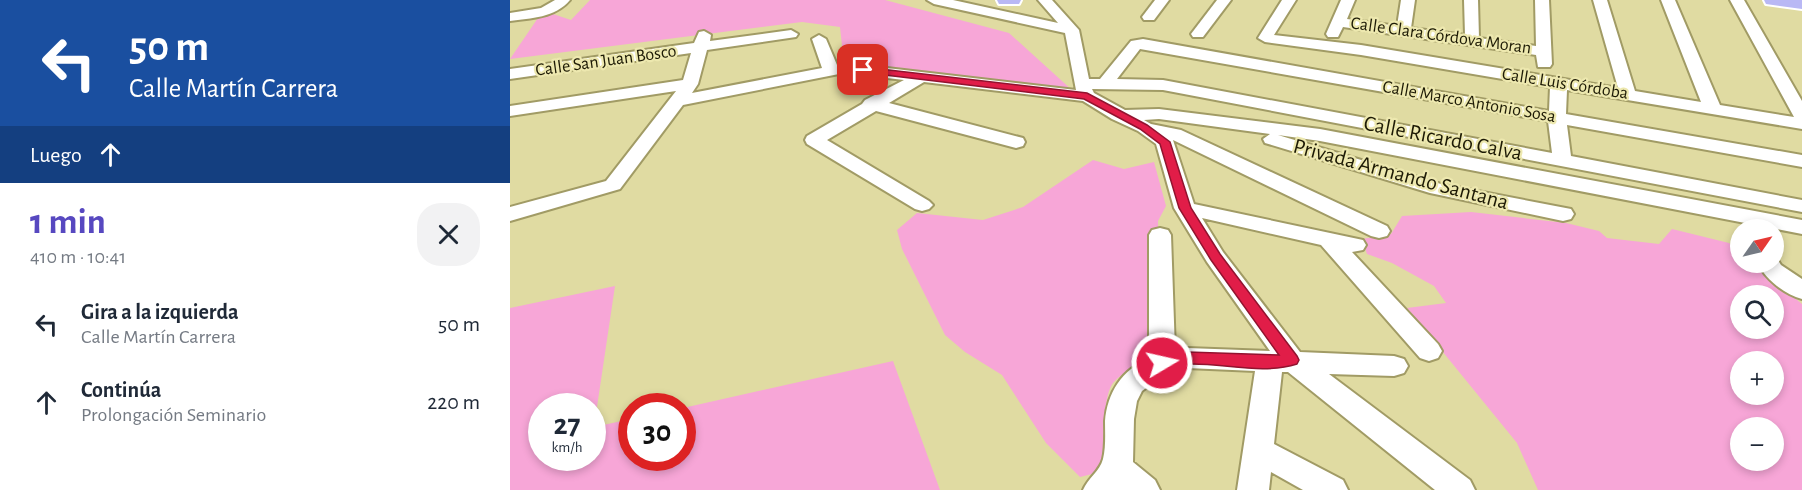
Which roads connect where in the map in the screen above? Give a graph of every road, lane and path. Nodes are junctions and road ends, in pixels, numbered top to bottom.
1 (525, 0) edge
2 (563, 0) edge
3 (934, 0) edge
4 (1005, 0) edge
5 (1013, 0) edge
6 (1045, 0) edge
7 (1162, 0) edge
8 (1224, 0) edge
9 (1289, 0) edge
10 (1348, 0) edge
11 (1408, 0) edge
12 (1471, 0) edge
13 (1542, 0) edge
14 (1600, 0) edge
15 (1668, 0) edge
16 (1737, 0) edge
17 (1772, 0) edge
18 (1802, 4) edge
19 (510, 17) edge
20 (1149, 17) dead end
21 (1340, 22) junction
22 (1072, 30) junction
23 (1403, 31) junction
24 (1198, 34) dead end
25 (791, 37) dead end
26 (819, 39) dead end
27 (1472, 41) junction
28 (1328, 45) junction
29 (701, 50) junction
30 (1542, 51) junction
31 (771, 64) dead end
32 (831, 70) junction
33 (550, 73) junction
34 (510, 74) edge
35 (921, 76) junction
36 (1552, 78) junction
37 (776, 81) junction
38 (510, 83) edge
39 (690, 84) junction
40 (1785, 87) junction
41 (1092, 88) junction
42 (1802, 89) edge
43 (1628, 94) junction
44 (677, 101) junction
45 (871, 104) junction
46 (1713, 109) junction
47 (512, 114) edge
48 (1118, 115) junction
49 (1802, 116) edge
50 (1557, 118) junction
51 (1802, 124) edge
52 (1240, 125) junction
53 (1143, 127) junction
54 (1320, 135) junction
55 (1016, 142) dead end
56 (1562, 161) junction
57 (1802, 161) edge
58 (1356, 166) junction
59 (922, 205) dead end
60 (1802, 206) edge
61 (1185, 208) junction
62 (510, 214) edge
63 (1563, 214) dead end
64 (1802, 228) edge
65 (1379, 231) dead end
66 (1160, 235) dead end
67 (1328, 239) junction
68 (1354, 245) dead end
69 (1776, 273) edge
70 (1802, 291) edge
71 (1429, 351) dead end
72 (1281, 361) junction
73 (1162, 363) junction
74 (1394, 366) dead end
75 (1260, 451) junction
76 (1108, 479) edge
77 (1144, 490) edge
78 (1253, 490) edge
79 (1332, 490) edge
80 (1459, 490) edge

1 - 19 street
2 - 19 street
3 - 22 street
4 - 5 main road
6 - 22 street
7 - 20 street
8 - 24 street
9 - 28 street, Calle Luis Córdoba
10 - 21 street
11 - 23 street
12 - 27 street
13 - 30 street
14 - 43 street
15 - 46 street
16 - 40 street
17 - 18 main road
21 - 23 street, Calle Clara Córdova Moran
21 - 28 street
22 - 41 street
23 - 27 street, Calle Clara Córdova Moran
25 - 29 street, Calle San Juan Bosco
26 - 32 street
27 - 30 street, Calle Clara Córdova Moran
28 - 36 street, Calle Luis Córdoba
29 - 33 street, Calle San Juan Bosco
29 - 39 street
30 - 36 street
31 - 37 street
32 - 35 street, Calle Ricardo Calva
32 - 37 street, Calle Ricardo Calva
33 - 34 street, Calle San Juan Bosco
33 - 38 street, Calle San Juan Bosco
35 - 41 street, Calle Ricardo Calva
35 - 45 street
36 - 43 street, Calle Luis Córdoba
36 - 50 street
37 - 44 street, Calle Ricardo Calva
39 - 44 street
39 - 47 street
40 - 42 street
40 - 49 street
41 - 48 street
41 - 50 street, Calle Marco Antonio Sosa
41 - 56 street, Calle Ricardo Calva
43 - 46 street, Calle Luis Córdoba
44 - 62 street
45 - 55 street
45 - 59 street
46 - 51 street, Calle Luis Córdoba
48 - 52 street
48 - 53 street
50 - 56 street
50 - 57 street, Calle Marco Antonio Sosa
52 - 54 street
52 - 58 street, Privada Armando Santana
53 - 61 street
53 - 65 street
54 - 58 street
54 - 64 street
56 - 60 street, Calle Ricardo Calva
58 - 63 street, Privada Armando Santana
61 - 67 street
61 - 72 street
66 - 73 street
67 - 68 street
67 - 71 street
69 - 70 street
72 - 73 street
72 - 74 street
72 - 75 street
72 - 80 street
73 - 76 street
75 - 78 street
75 - 79 street
76 - 77 street

